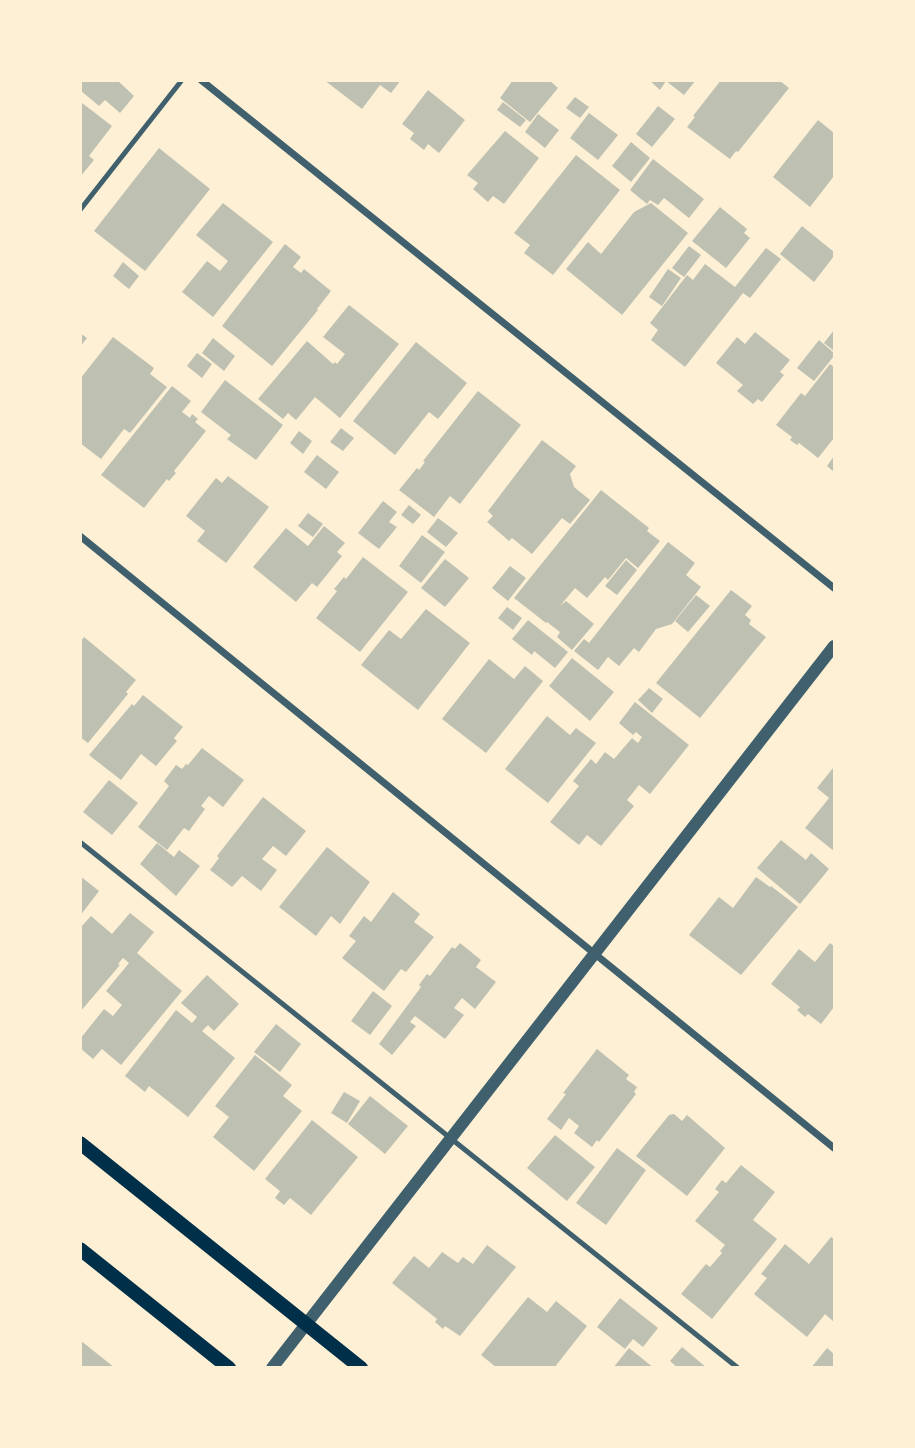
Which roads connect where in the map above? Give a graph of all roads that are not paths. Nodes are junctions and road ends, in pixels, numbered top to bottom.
1 (182, 80) edge
2 (201, 80) edge
3 (80, 210) edge
4 (80, 536) edge
5 (835, 588) edge
6 (835, 646) edge
7 (80, 842) edge
8 (595, 954) junction
9 (451, 1138) junction
10 (80, 1143) edge
11 (835, 1148) edge
12 (80, 1249) edge
13 (306, 1324) junction
14 (229, 1367) edge
15 (272, 1367) edge
16 (361, 1367) edge
17 (738, 1367) edge

1 - 3 lane
2 - 5 street
4 - 8 street
6 - 8 street
7 - 9 lane
8 - 9 street
8 - 11 street
9 - 13 street
9 - 17 lane
10 - 13 main road
12 - 14 main road
13 - 15 street
13 - 16 main road

